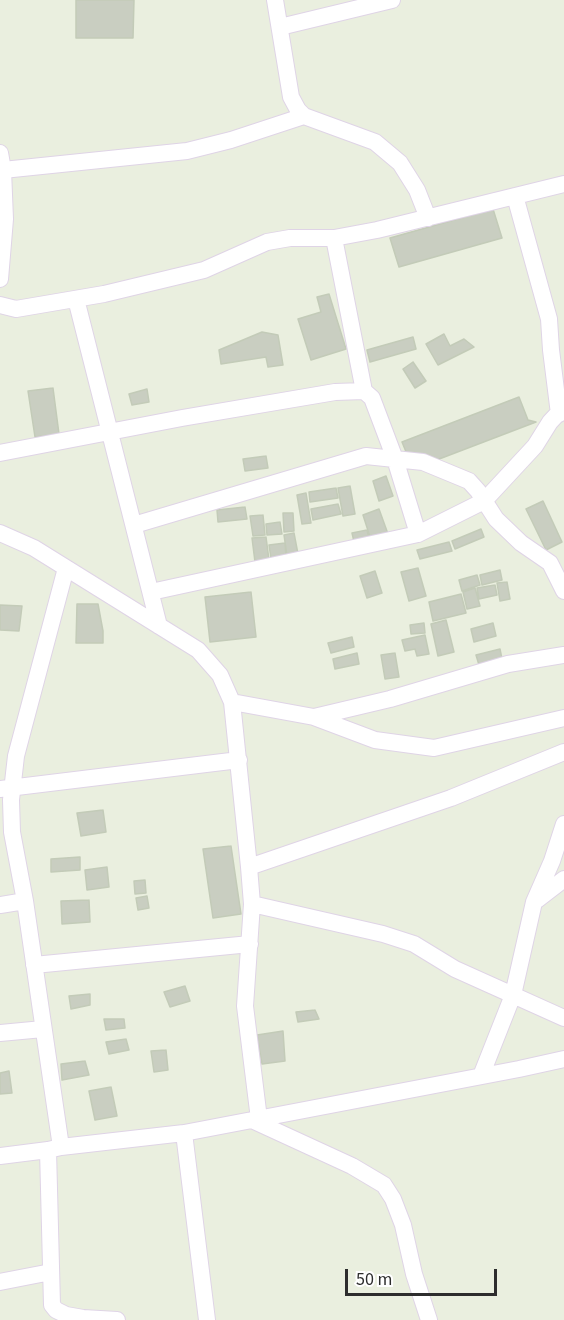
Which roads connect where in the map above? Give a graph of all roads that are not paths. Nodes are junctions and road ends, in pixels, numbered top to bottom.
1 (275, 0) edge
2 (392, 0) edge
3 (280, 27) junction
4 (303, 116) junction
5 (1, 161) edge
6 (564, 184) edge
7 (515, 196) junction
8 (428, 218) junction
9 (334, 238) junction
10 (0, 279) edge
11 (76, 299) junction
12 (0, 305) edge
13 (364, 391) junction
14 (561, 410) edge
15 (109, 432) junction
16 (0, 453) edge
17 (395, 459) junction
18 (484, 501) junction
19 (134, 525) junction
20 (0, 533) edge
21 (418, 534) junction
22 (557, 561) edge
23 (66, 568) junction
24 (564, 591) edge
25 (151, 592) junction
26 (159, 626) junction
27 (564, 655) edge
28 (232, 702) junction
29 (314, 717) junction
30 (564, 718) edge
31 (564, 752) edge
32 (239, 760) junction
33 (6, 788) edge
34 (564, 824) edge
35 (249, 867) junction
36 (564, 879) edge
37 (25, 901) junction
38 (534, 902) junction
39 (0, 904) edge
40 (252, 904) junction
41 (250, 944) junction
42 (34, 965) junction
43 (513, 995) junction
44 (564, 1018) edge
45 (43, 1029) junction
46 (0, 1033) edge
47 (564, 1059) edge
48 (480, 1076) junction
49 (255, 1119) junction
50 (184, 1133) junction
51 (55, 1148) junction
52 (0, 1156) edge
53 (51, 1272) junction
54 (0, 1282) edge
55 (117, 1320) edge
56 (207, 1320) edge
57 (429, 1320) edge

1 - 3 street
2 - 3 street
3 - 4 street
4 - 5 street
4 - 8 street
5 - 10 street
6 - 7 street
7 - 8 street
7 - 14 street
8 - 9 street
9 - 11 street
9 - 13 street
11 - 12 street
11 - 15 street
13 - 15 street
13 - 17 street
14 - 18 street
15 - 16 street
15 - 19 street
17 - 18 street
17 - 19 street
17 - 21 street
18 - 21 street
18 - 22 street
19 - 25 street
20 - 23 street
21 - 25 street
22 - 24 street
23 - 26 street
23 - 33 street
25 - 26 street
26 - 28 street
27 - 29 street
28 - 29 street
28 - 32 street
29 - 30 street
31 - 35 street
32 - 33 street
32 - 35 street
33 - 37 street
34 - 38 street
35 - 40 street
36 - 38 street
37 - 39 street
37 - 42 street
38 - 43 street
40 - 41 street
40 - 43 street
41 - 42 street
41 - 49 street
42 - 45 street
43 - 44 street
43 - 48 street
45 - 46 street
45 - 51 street
47 - 48 street
48 - 49 street
49 - 50 street
49 - 57 street
50 - 51 street
50 - 56 street
51 - 52 street
51 - 53 street
53 - 54 street
53 - 55 street

